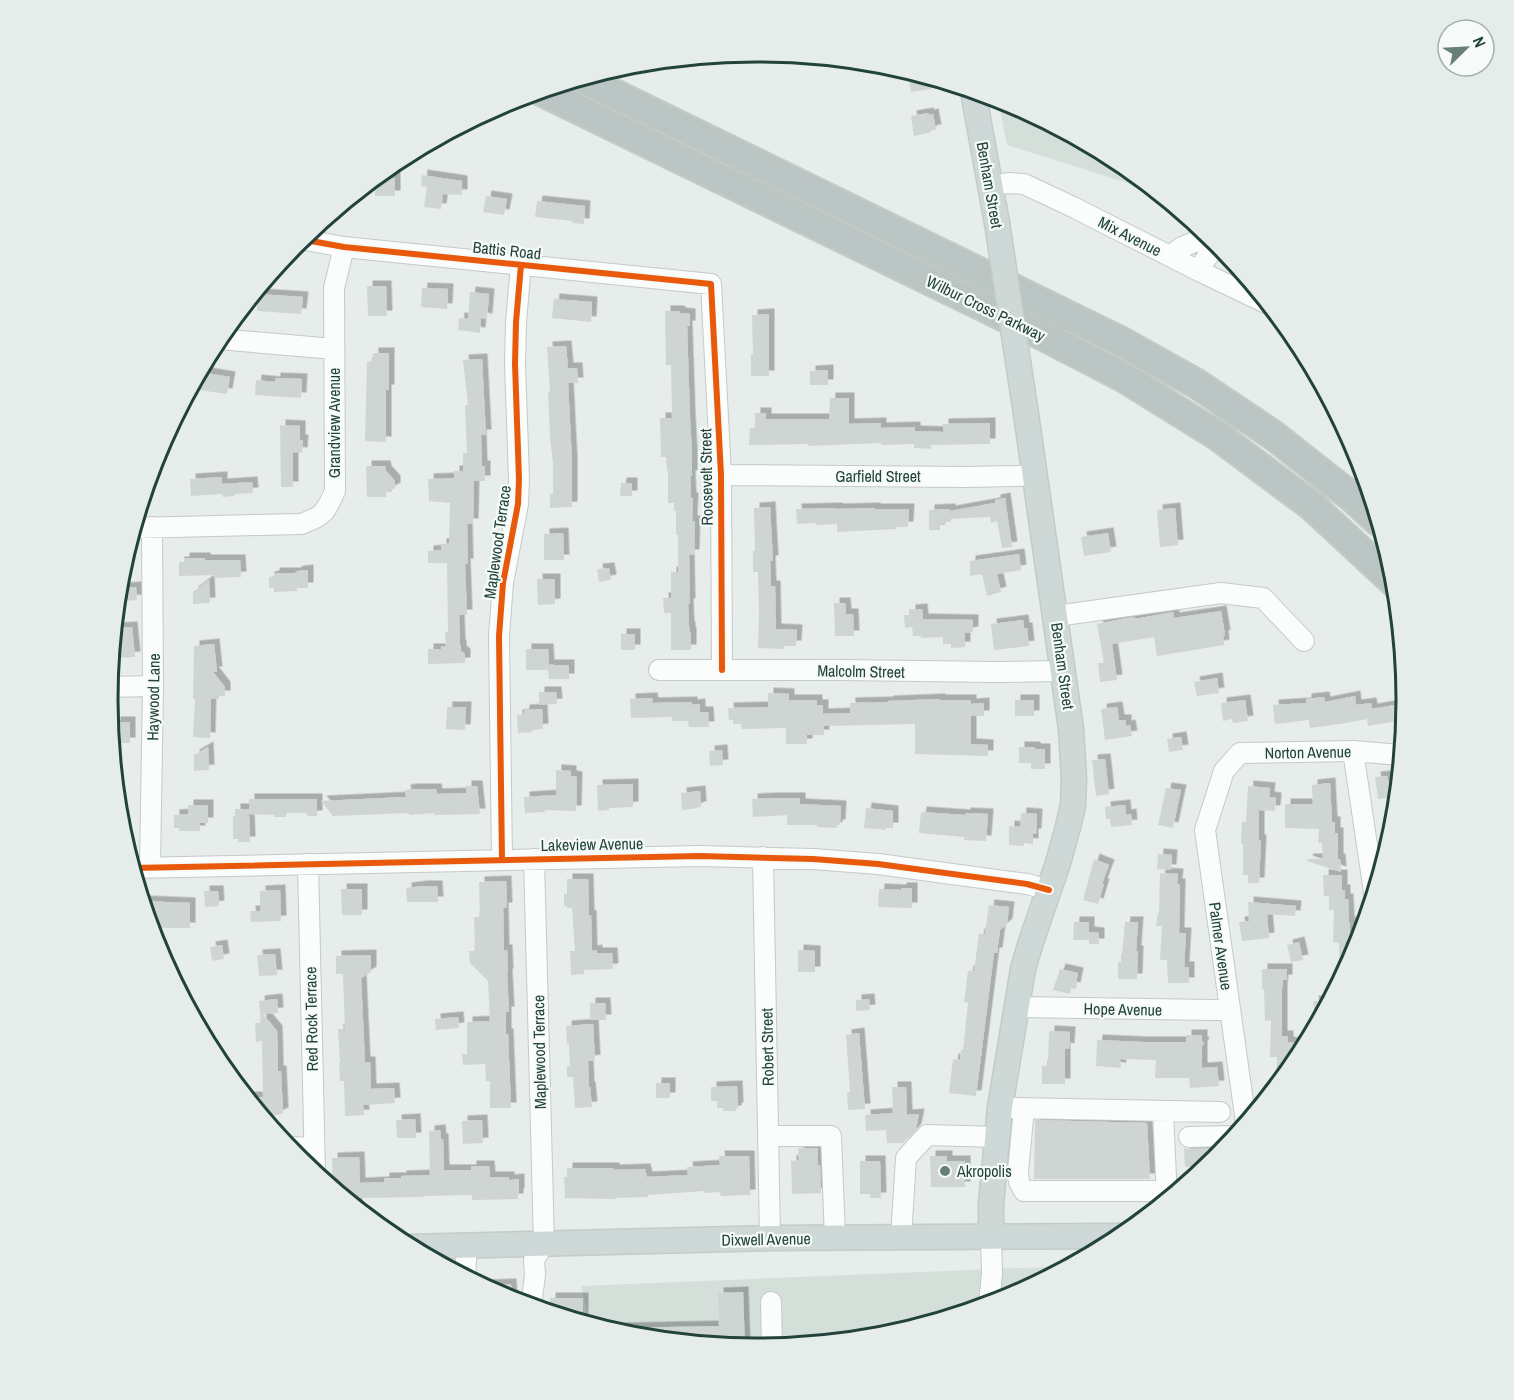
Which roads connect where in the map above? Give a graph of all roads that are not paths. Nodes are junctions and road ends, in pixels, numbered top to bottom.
1 (592, 83) edge
2 (550, 96) edge
3 (975, 100) edge
4 (990, 186) junction
5 (1199, 240) edge
6 (314, 242) edge
7 (344, 247) junction
8 (1211, 252) edge
9 (1170, 256) junction
10 (520, 265) junction
11 (1199, 271) junction
12 (711, 284) joint
13 (1251, 296) edge
14 (230, 340) edge
15 (334, 349) junction
16 (721, 475) junction
17 (1035, 475) junction
18 (1367, 511) edge
19 (143, 527) edge
20 (1382, 572) edge
21 (1056, 616) junction
22 (1304, 641) dead end
23 (659, 670) dead end
24 (722, 670) junction
25 (1064, 671) junction
26 (153, 686) junction
27 (119, 687) edge
28 (1353, 751) junction
29 (1393, 754) edge
30 (1224, 771) joint
31 (763, 857) junction
32 (534, 859) junction
33 (502, 860) junction
34 (308, 864) junction
35 (141, 867) edge
36 (1371, 874) edge
37 (1049, 890) junction
38 (1017, 1007) junction
39 (1229, 1008) junction
40 (1000, 1107) junction
41 (1024, 1108) junction
42 (1163, 1112) junction
43 (1221, 1112) dead end
44 (1244, 1112) edge
45 (768, 1136) junction
46 (1222, 1136) edge
47 (997, 1137) junction
48 (1190, 1137) dead end
49 (303, 1148) edge
50 (314, 1148) junction
51 (314, 1159) edge
52 (1167, 1190) edge
53 (1160, 1195) edge
54 (1104, 1236) edge
55 (992, 1237) junction
56 (770, 1238) junction
57 (835, 1238) junction
58 (901, 1238) junction
59 (544, 1244) junction
60 (467, 1245) junction
61 (430, 1248) edge
62 (466, 1268) edge
63 (990, 1294) edge
64 (532, 1297) edge
65 (771, 1302) dead end
66 (772, 1338) edge

1 - 18 highway, Wilbur Cross Parkway
2 - 20 highway, Wilbur Cross Parkway
3 - 4 main road, Benham Street
4 - 9 street, Mix Avenue
4 - 17 main road, Benham Street, bridge
5 - 9 street
6 - 7 street, Battis Road
7 - 10 street, Battis Road
7 - 15 street, Grandview Avenue
8 - 11 street
9 - 11 street, Mix Avenue
10 - 12 street, Battis Road
10 - 33 street, Maplewood Terrace
11 - 13 street, Mix Avenue
12 - 16 street, Roosevelt Street
14 - 15 street
15 - 19 street, Grandview Avenue
16 - 17 street, Garfield Street
16 - 24 street, Roosevelt Street
17 - 21 main road, Benham Street
19 - 26 street, Haywood Lane
21 - 22 street
21 - 25 main road, Benham Street
23 - 24 street, Malcolm Street
24 - 25 street, Malcolm Street
25 - 37 main road, Benham Street
26 - 27 street
26 - 35 street, Haywood Lane
28 - 29 street, Norton Avenue
28 - 30 street, Norton Avenue
28 - 36 street
30 - 39 street, Palmer Avenue
31 - 32 street, Lakeview Avenue
31 - 37 street, Lakeview Avenue
31 - 45 street, Robert Street
32 - 33 street, Lakeview Avenue
32 - 59 street, Maplewood Terrace
33 - 34 street, Lakeview Avenue
34 - 35 street, Lakeview Avenue
34 - 50 street, Red Rock Terrace
37 - 38 main road, Benham Street
38 - 39 street, Hope Avenue
38 - 40 main road, Benham Street
39 - 44 street, Palmer Avenue
40 - 41 street
40 - 47 main road, Benham Street
41 - 42 street
41 - 53 street
42 - 43 street
42 - 52 street
45 - 56 street, Robert Street
45 - 57 street
46 - 48 street
47 - 55 main road, Benham Street
47 - 58 street
49 - 50 street
50 - 51 street, Red Rock Terrace
54 - 55 main road, Dixwell Avenue
55 - 58 main road, Dixwell Avenue
55 - 63 street
56 - 57 main road, Dixwell Avenue
56 - 59 main road, Dixwell Avenue
57 - 58 main road, Dixwell Avenue
59 - 60 main road, Dixwell Avenue
59 - 64 street
60 - 61 main road, Dixwell Avenue
60 - 62 street
65 - 66 street

